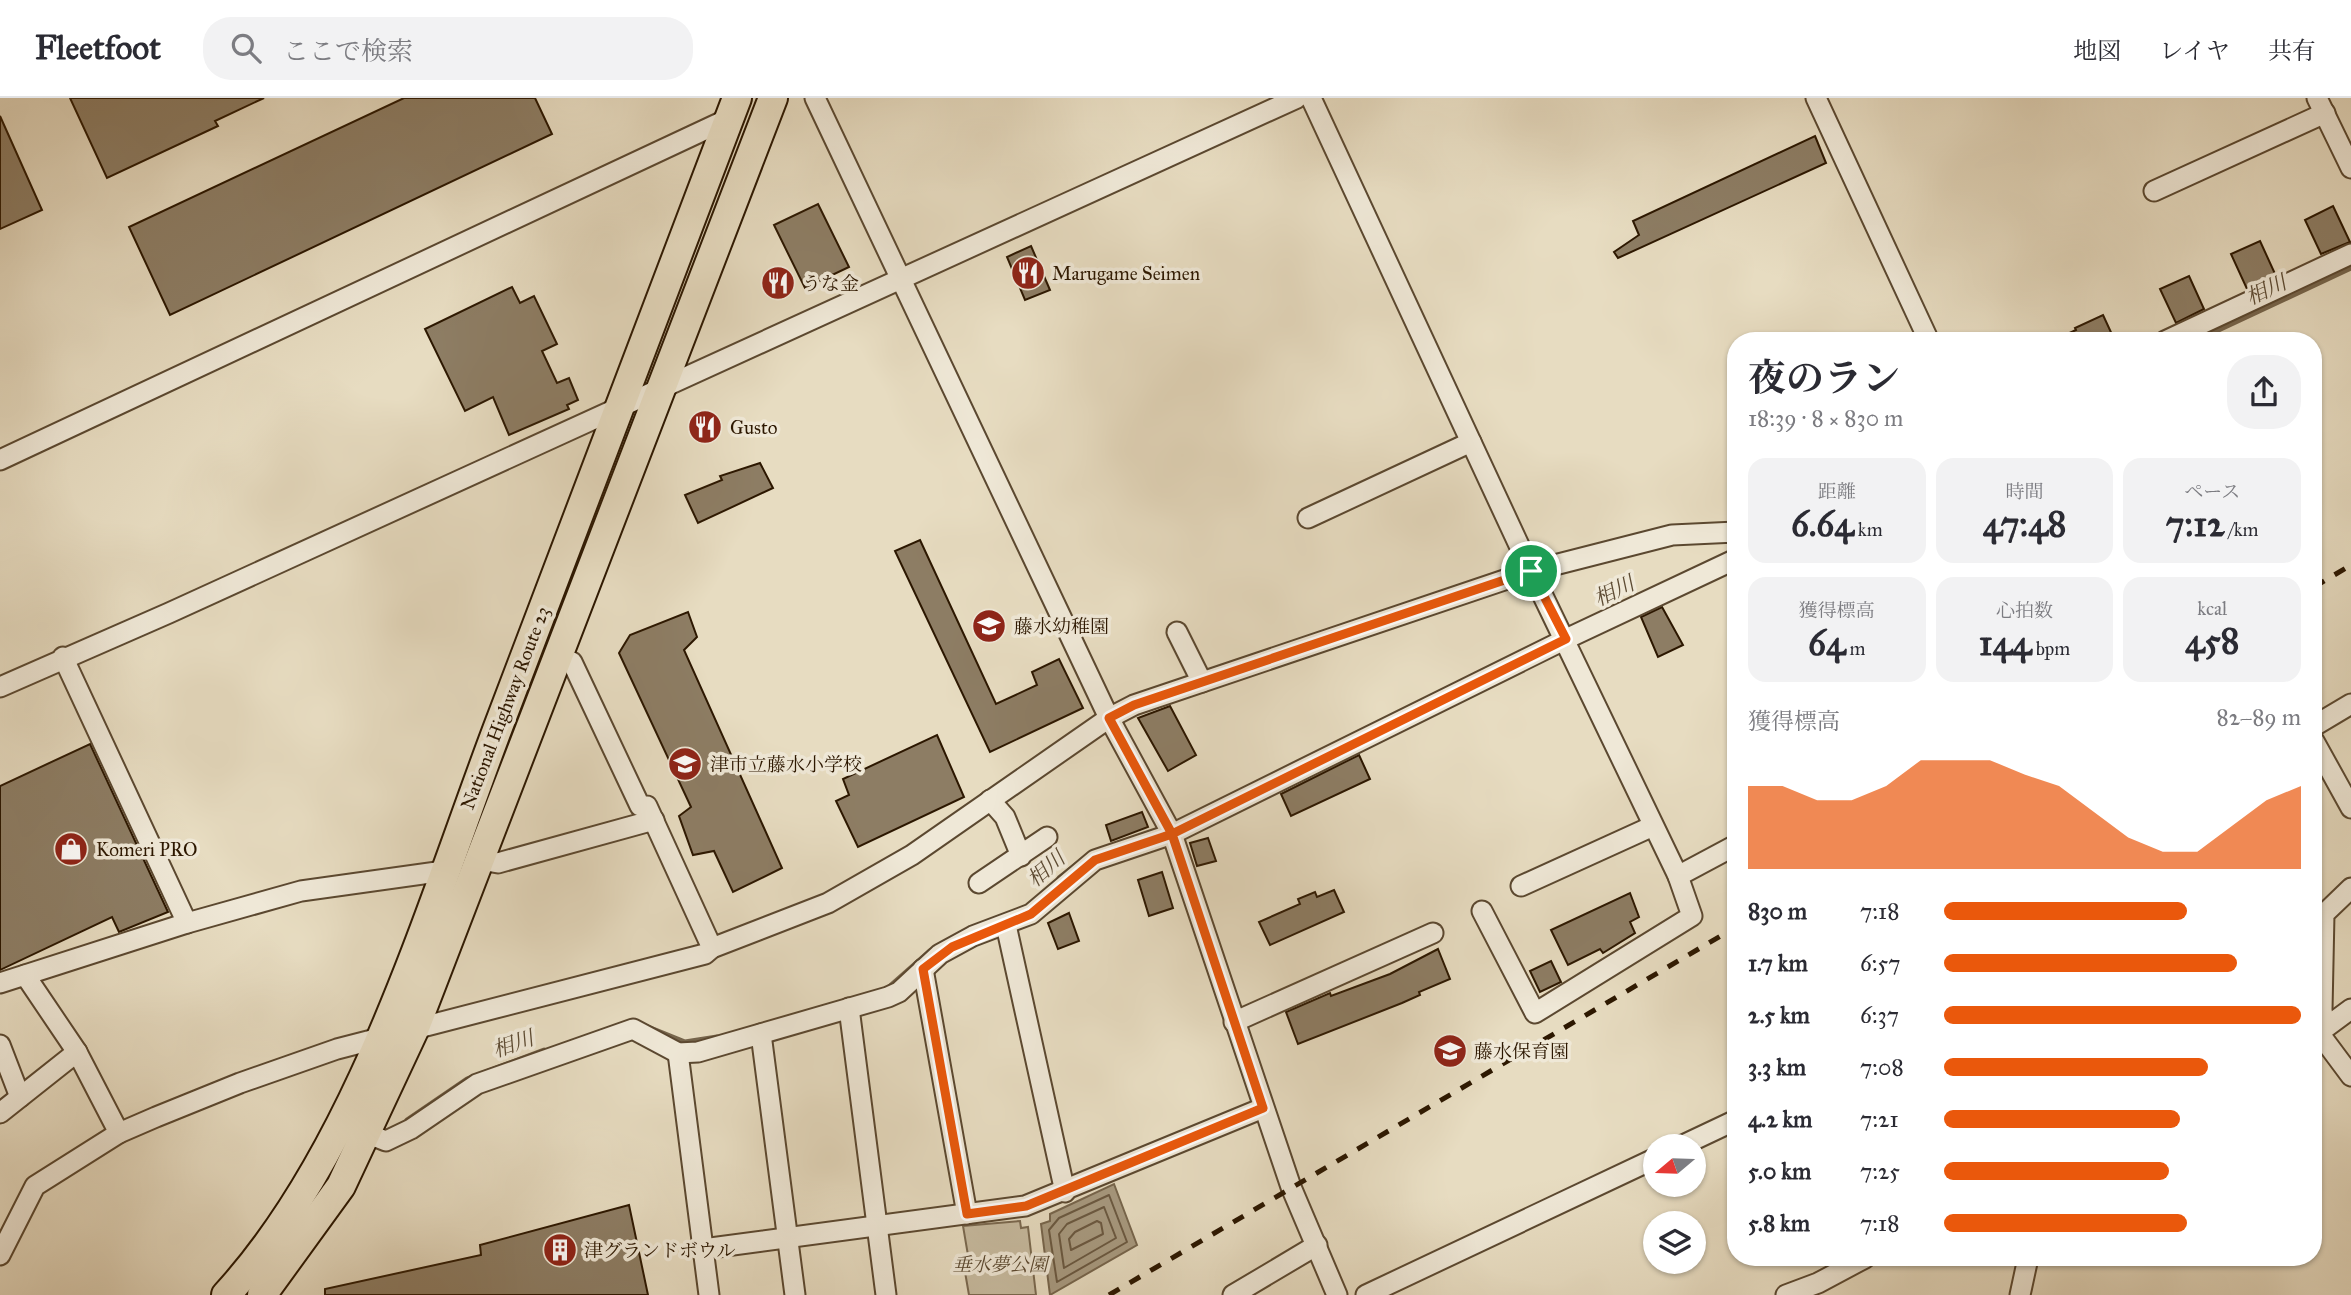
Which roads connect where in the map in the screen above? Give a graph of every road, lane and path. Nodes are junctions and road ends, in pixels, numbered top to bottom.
1 (773, 98) edge
2 (815, 98) edge
3 (1297, 98) edge
4 (1311, 98) edge
5 (1816, 98) edge
6 (2321, 106) edge
7 (734, 108) edge
8 (2351, 168) edge
9 (2154, 191) dead end
10 (2351, 254) edge
11 (901, 278) junction
12 (1925, 332) edge
13 (2184, 332) edge
14 (664, 388) junction
15 (618, 406) junction
16 (1471, 442) junction
17 (0, 460) edge
18 (1308, 518) dead end
19 (1727, 533) edge
20 (1727, 563) edge
21 (1531, 571) junction
22 (1177, 632) dead end
23 (1563, 634) junction
24 (63, 657) junction
25 (572, 662) dead end
26 (1202, 682) junction
27 (0, 687) edge
28 (2351, 704) edge
29 (1109, 718) junction
30 (2322, 721) edge
31 (2322, 755) edge
32 (990, 800) junction
33 (2351, 808) edge
34 (654, 820) junction
35 (1653, 826) junction
36 (1169, 827) junction
37 (1047, 837) dead end
38 (1727, 850) edge
39 (1021, 856) junction
40 (480, 860) junction
41 (443, 871) junction
42 (1678, 876) junction
43 (979, 883) dead end
44 (1521, 886) dead end
45 (2351, 888) edge
46 (1482, 911) dead end
47 (187, 923) junction
48 (1006, 925) junction
49 (1433, 933) dead end
50 (712, 948) junction
51 (923, 969) junction
52 (25, 975) junction
53 (0, 983) edge
54 (849, 1008) junction
55 (2351, 1009) edge
56 (2322, 1010) edge
57 (1234, 1022) junction
58 (414, 1030) junction
59 (2322, 1030) edge
60 (761, 1034) junction
61 (2322, 1036) edge
62 (378, 1039) junction
63 (0, 1045) edge
64 (77, 1052) junction
65 (678, 1053) junction
66 (2351, 1076) edge
67 (20, 1097) junction
68 (1263, 1108) junction
69 (0, 1113) edge
70 (1727, 1124) edge
71 (119, 1133) junction
72 (1706, 1134) edge
73 (385, 1141) junction
74 (1643, 1164) edge
75 (1065, 1192) junction
76 (967, 1214) junction
77 (877, 1227) junction
78 (787, 1237) junction
79 (1317, 1245) junction
80 (703, 1249) junction
81 (0, 1255) edge
82 (1851, 1266) edge
83 (2026, 1266) edge
84 (226, 1295) edge
85 (262, 1295) edge
86 (709, 1295) edge
87 (795, 1295) edge
88 (886, 1295) edge
89 (1233, 1295) edge
90 (1336, 1295) edge
91 (1366, 1295) edge
92 (1786, 1295) edge
93 (2020, 1295) edge

1 - 14 highway, National Highway Route 23
2 - 11 street
3 - 11 street
4 - 16 street
5 - 12 street
6 - 8 street
6 - 9 street
7 - 15 highway, National Highway Route 23
7 - 17 street
10 - 13 street
11 - 14 street
11 - 29 street
14 - 15 street
14 - 40 highway, National Highway Route 23
15 - 24 street
15 - 41 highway, National Highway Route 23
16 - 18 street
16 - 21 street
19 - 21 street
20 - 23 street
21 - 23 street
21 - 26 street
22 - 26 street
23 - 35 street
23 - 36 street
24 - 27 street
24 - 47 street
25 - 34 street
26 - 29 street
28 - 30 street
29 - 32 street
29 - 36 street
31 - 33 street
32 - 39 street
32 - 50 street
34 - 40 street
34 - 50 street
35 - 42 street
35 - 44 street
36 - 48 street
36 - 57 street
37 - 39 street
38 - 42 street
39 - 43 street
40 - 58 highway, National Highway Route 23
41 - 47 street
41 - 62 highway, National Highway Route 23
42 - 46 street
45 - 56 street
47 - 52 street
48 - 51 street
48 - 75 street
49 - 57 street
50 - 58 street
51 - 54 street
51 - 76 street
52 - 53 street
52 - 64 street
54 - 60 street
54 - 77 street
55 - 59 street
57 - 68 street
58 - 62 street
58 - 73 highway, National Highway Route 23
60 - 65 street
60 - 78 street
61 - 66 street
62 - 71 street
62 - 84 highway, National Highway Route 23
63 - 67 street
64 - 67 street
64 - 71 street
65 - 73 street
65 - 80 street
67 - 69 street
68 - 75 street
68 - 79 street
70 - 72 street
71 - 81 street
73 - 85 highway, National Highway Route 23
74 - 91 street
75 - 76 street
76 - 77 street
77 - 78 street
77 - 88 street
78 - 80 street
78 - 87 street
79 - 89 street
79 - 90 street
80 - 86 street
82 - 92 street
83 - 93 street

